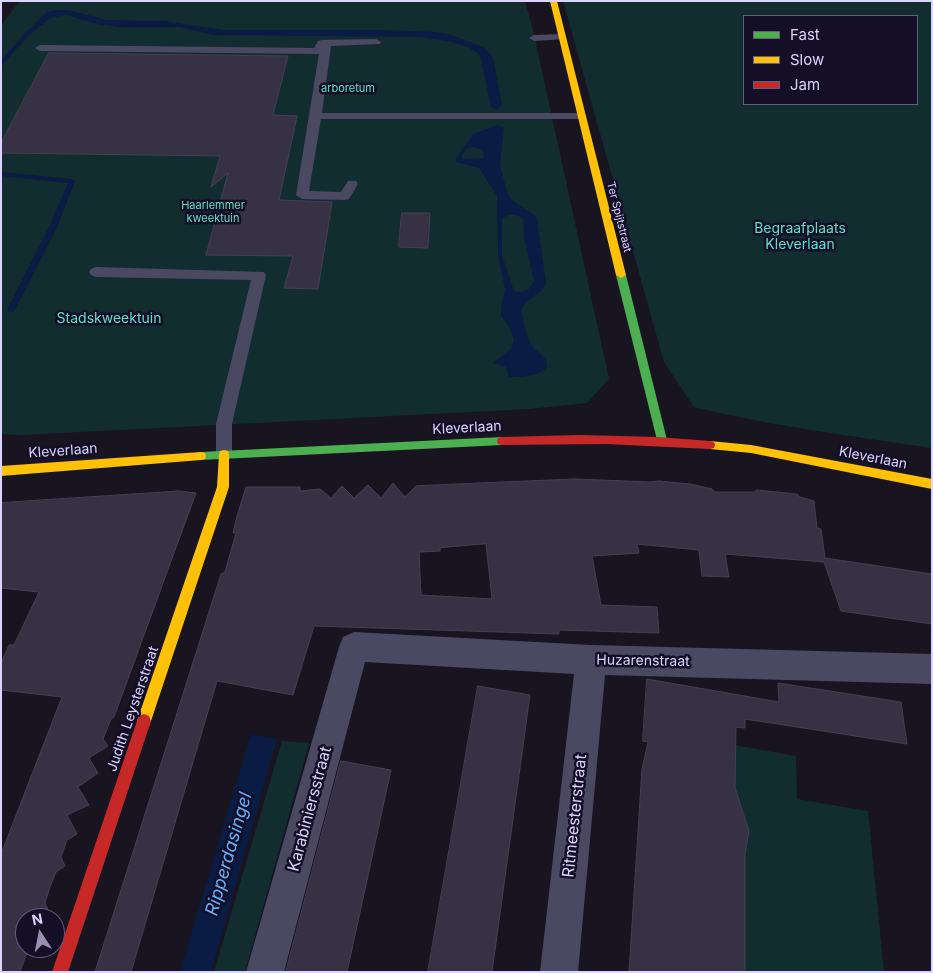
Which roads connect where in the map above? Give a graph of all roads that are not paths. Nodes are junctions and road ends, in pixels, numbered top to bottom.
1 (553, 1) edge
2 (561, 37) junction
3 (534, 38) dead end
4 (376, 42) dead end
5 (326, 43) junction
6 (40, 48) dead end
7 (316, 116) junction
8 (581, 116) junction
9 (352, 184) dead end
10 (96, 272) dead end
11 (662, 440) junction
12 (224, 454) junction
13 (1, 471) edge
14 (932, 484) edge
15 (354, 647) joint
16 (591, 660) junction
17 (932, 668) edge
18 (60, 972) edge
19 (265, 972) edge
20 (559, 972) edge

1 - 2 street, Ter Spijtstraat
2 - 3 lane
2 - 8 street, Ter Spijtstraat
4 - 5 lane
5 - 6 lane
5 - 7 lane
7 - 8 lane
7 - 9 lane
8 - 11 street, Ter Spijtstraat
10 - 12 lane
11 - 12 street, Kleverlaan
11 - 14 street, Kleverlaan
12 - 13 street, Kleverlaan
12 - 18 street, Judith Leysterstraat
15 - 16 street, Huzarenstraat
15 - 19 street, Karabiniersstraat
16 - 17 street, Huzarenstraat
16 - 20 street, Ritmeesterstraat

